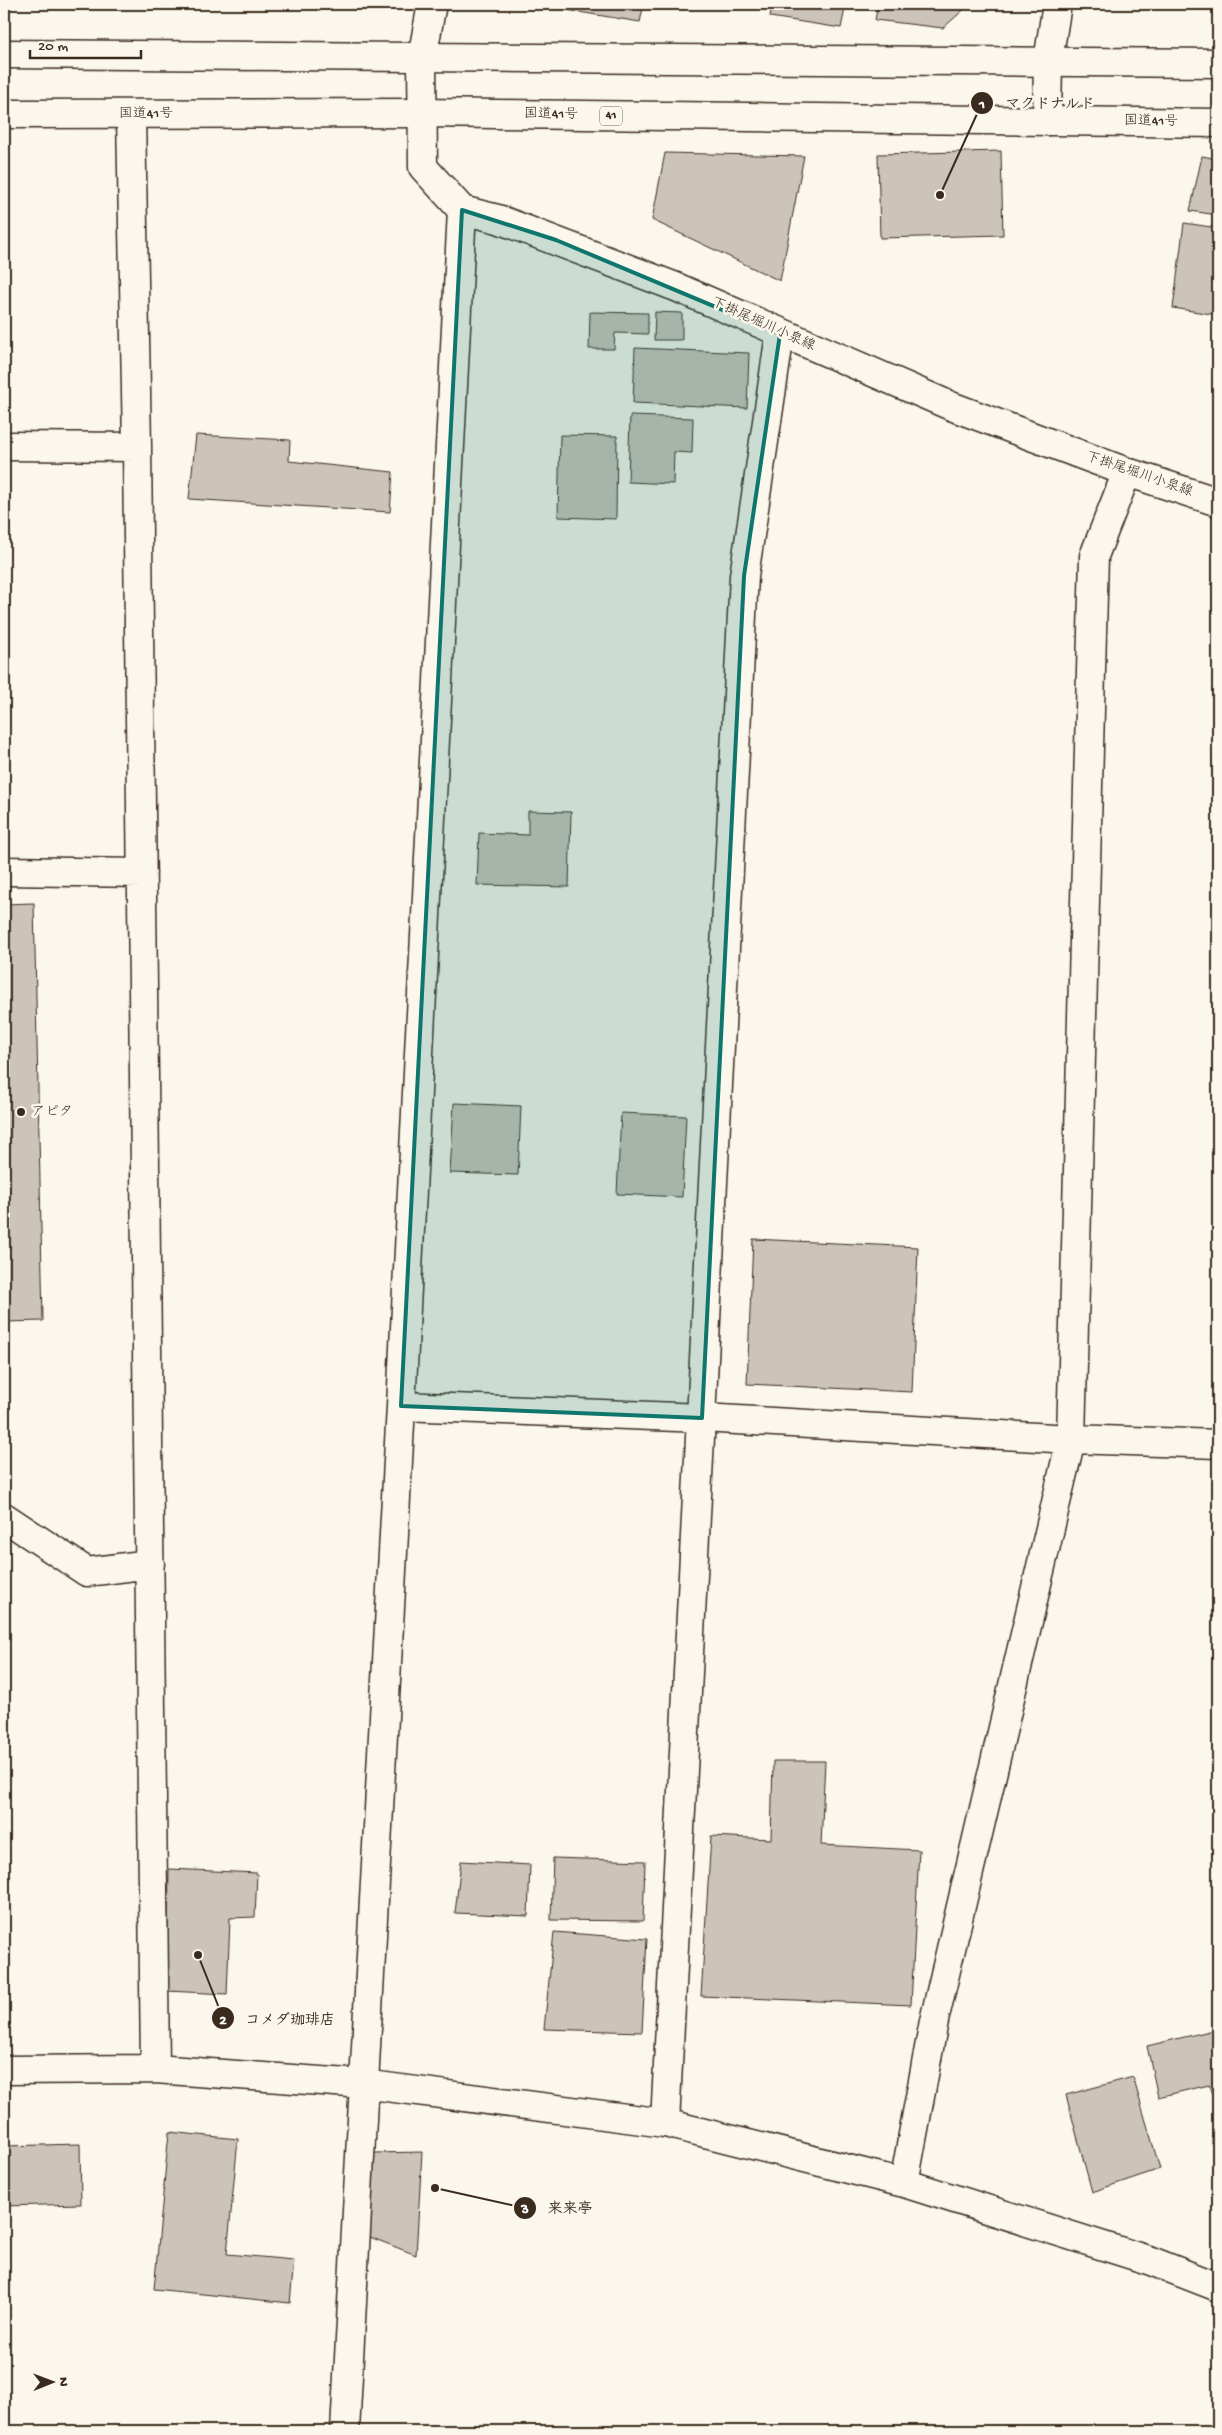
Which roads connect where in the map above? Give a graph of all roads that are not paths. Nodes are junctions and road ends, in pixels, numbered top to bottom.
1 (432, 4) edge
2 (1058, 4) edge
3 (4, 54) edge
4 (422, 58) junction
5 (1048, 61) junction
6 (1218, 63) edge
7 (422, 113) junction
8 (4, 114) edge
9 (132, 115) junction
10 (1047, 121) junction
11 (1218, 123) edge
12 (462, 210) junction
13 (780, 334) junction
14 (4, 446) edge
15 (137, 447) junction
16 (1127, 472) junction
17 (1218, 502) edge
18 (4, 871) edge
19 (142, 873) junction
20 (402, 1406) junction
21 (702, 1418) junction
22 (1071, 1439) junction
23 (1218, 1444) edge
24 (4, 1517) edge
25 (150, 1564) junction
26 (155, 2069) junction
27 (4, 2070) edge
28 (363, 2084) junction
29 (665, 2123) junction
30 (904, 2183) junction
31 (1218, 2287) edge
32 (345, 2431) edge

1 - 4 main road
2 - 5 main road
3 - 4 main road
4 - 5 main road
4 - 7 main road
5 - 6 main road
5 - 10 main road
7 - 9 main road, 国道41号 / 41
7 - 10 main road, 国道41号 / 41
7 - 12 main road
8 - 9 main road, 国道41号 / 41
9 - 15 main road
10 - 11 main road, 国道41号 / 41
12 - 13 main road, 下掛尾堀川小泉線
12 - 20 main road
13 - 16 main road, 下掛尾堀川小泉線
13 - 21 main road
14 - 15 main road
15 - 19 main road
16 - 17 main road, 下掛尾堀川小泉線
16 - 22 main road
18 - 19 main road
19 - 25 main road
20 - 21 main road
20 - 28 main road
21 - 22 main road
21 - 29 main road
22 - 23 main road
22 - 30 main road
24 - 25 main road
25 - 26 main road
26 - 27 main road
26 - 28 main road
28 - 29 main road
28 - 32 main road
29 - 30 main road
30 - 31 main road

